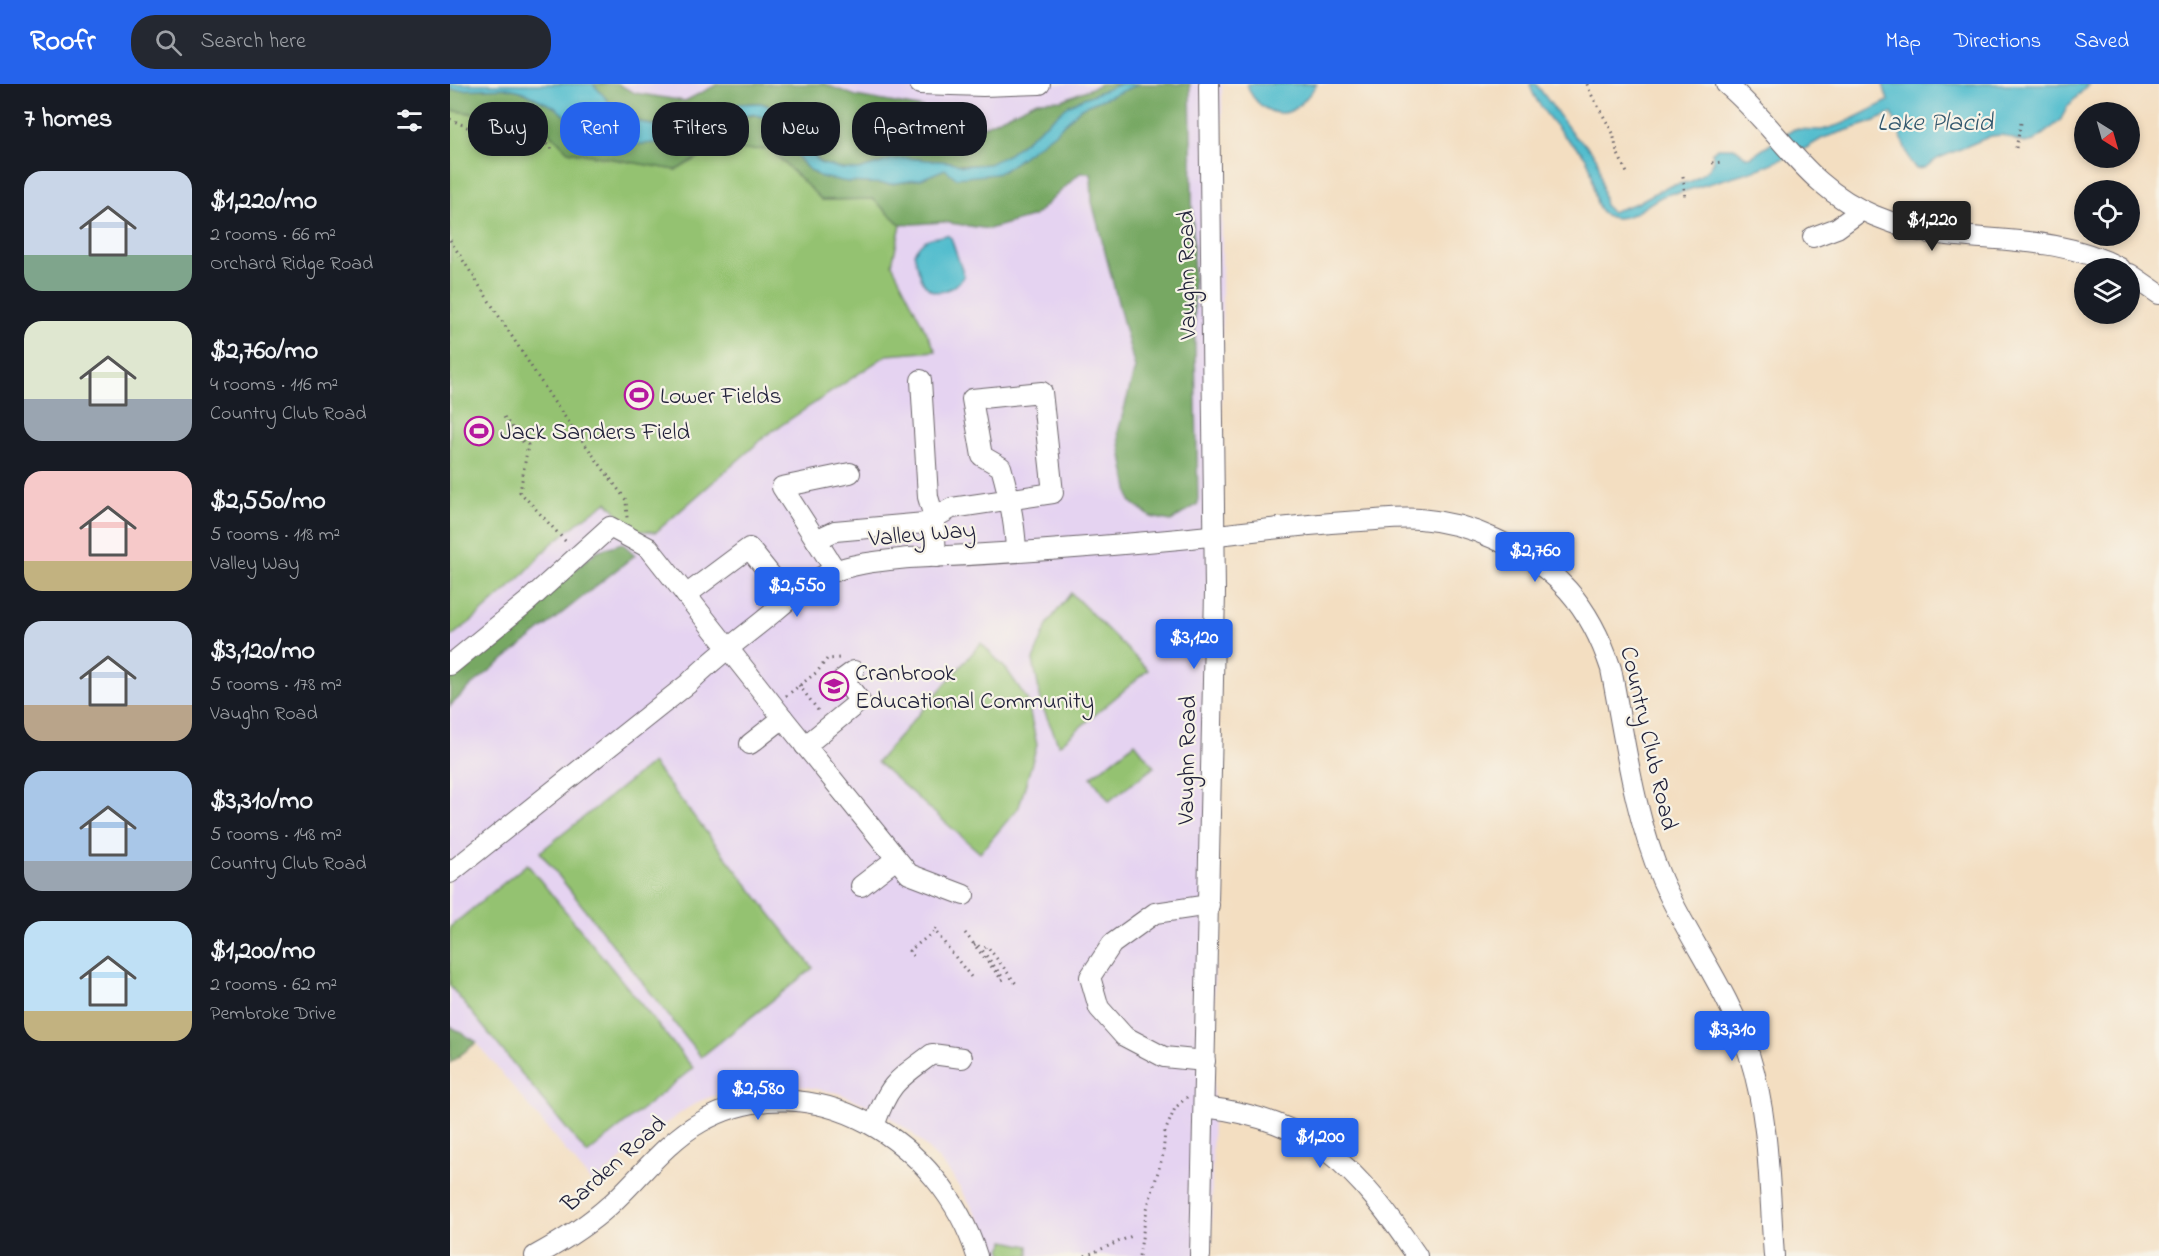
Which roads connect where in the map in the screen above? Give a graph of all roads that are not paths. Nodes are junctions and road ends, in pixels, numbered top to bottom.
1 (920, 84) edge
2 (1040, 84) edge
3 (1209, 84) edge
4 (1726, 84) edge
5 (1862, 210) junction
6 (1813, 237) dead end
7 (2096, 258) edge
8 (2140, 281) edge
9 (2159, 294) edge
10 (921, 380) dead end
11 (850, 473) dead end
12 (1010, 500) junction
13 (934, 518) junction
14 (1215, 535) junction
15 (816, 540) junction
16 (1016, 551) junction
17 (936, 557) junction
18 (836, 571) junction
19 (686, 595) junction
20 (790, 599) junction
21 (728, 649) junction
22 (848, 664) road end
23 (450, 665) edge
24 (778, 712) junction
25 (750, 744) dead end
26 (805, 746) junction
27 (896, 859) junction
28 (450, 873) edge
29 (861, 886) dead end
30 (964, 895) dead end
31 (1209, 905) junction
32 (962, 1058) dead end
33 (1205, 1060) junction
34 (1204, 1099) junction
35 (874, 1125) junction
36 (535, 1256) edge
37 (977, 1256) edge
38 (1200, 1256) edge
39 (1417, 1256) edge
40 (1774, 1256) edge

1 - 2 street
3 - 14 street, Vaughn Road
4 - 5 street
5 - 6 street
5 - 7 street
8 - 9 street
10 - 13 street
11 - 15 street
12 - 12 street
12 - 13 street
12 - 16 street
13 - 15 street
13 - 17 street
14 - 16 street, Valley Way
14 - 31 street, Vaughn Road
14 - 40 street, Country Club Road
15 - 18 street
16 - 17 street, Valley Way
17 - 18 street, Valley Way
18 - 20 street, Valley Way
19 - 20 street
19 - 21 street
19 - 23 street
20 - 21 street, Valley Way
21 - 24 street
21 - 28 street, Valley Way
22 - 26 street
24 - 25 street
24 - 26 street
26 - 27 street
27 - 29 street
27 - 30 street
31 - 33 street, Vaughn Road
31 - 33 street
32 - 35 street
33 - 34 street, Vaughn Road
34 - 38 street, Vaughn Road
34 - 39 street
35 - 36 street, Barden Road
35 - 37 street, Barden Road

